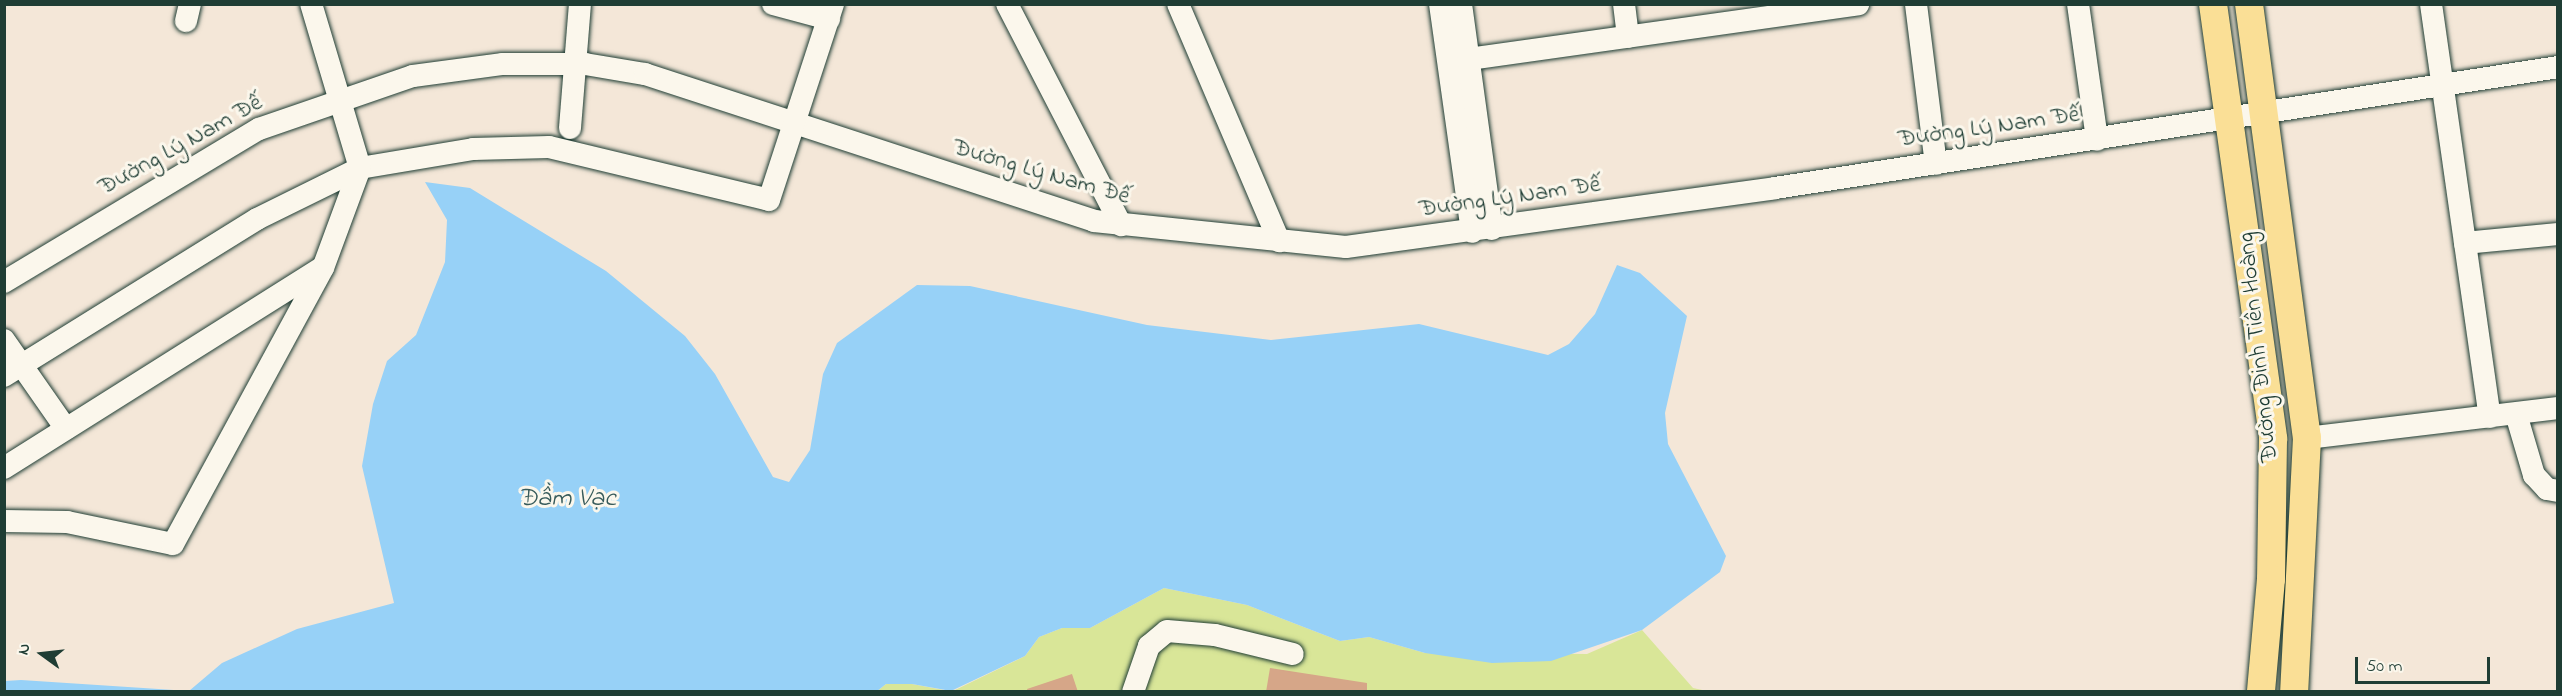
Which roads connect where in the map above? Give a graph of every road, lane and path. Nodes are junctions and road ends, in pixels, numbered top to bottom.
1 (311, 4) edge
2 (580, 4) edge
3 (773, 4) edge
4 (1007, 4) edge
5 (1440, 4) edge
6 (1461, 4) edge
7 (1624, 4) edge
8 (1858, 4) edge
9 (1916, 4) edge
10 (2078, 4) edge
11 (2213, 4) edge
12 (2249, 4) edge
13 (2431, 4) edge
14 (1182, 5) edge
15 (831, 12) edge
16 (1628, 37) junction
17 (1469, 59) junction
18 (574, 64) junction
19 (2558, 67) edge
20 (2442, 84) junction
21 (340, 97) junction
22 (2263, 110) junction
23 (2229, 115) junction
24 (796, 126) junction
25 (570, 128) dead end
26 (2097, 140) junction
27 (1936, 164) junction
28 (360, 168) junction
29 (1121, 225) junction
30 (1482, 230) junction
31 (2558, 234) edge
32 (1279, 241) junction
33 (2465, 243) junction
34 (323, 267) junction
35 (4, 282) edge
36 (4, 340) edge
37 (14, 371) edge
38 (2558, 408) edge
39 (2516, 414) junction
40 (2490, 417) junction
41 (66, 429) junction
42 (2307, 438) junction
43 (2272, 439) junction
44 (4, 468) edge
45 (2558, 491) edge
46 (4, 520) edge
47 (1293, 654) dead end
48 (1133, 692) edge
49 (2261, 692) edge
50 (2294, 692) edge

1 - 21 street
2 - 18 street
3 - 15 street
4 - 29 street
5 - 30 street
6 - 17 street
7 - 16 street
8 - 16 street
9 - 27 street
10 - 26 street
11 - 23 main road, Đường Đinh Tiên Hoàng
12 - 22 main road
13 - 20 street
14 - 32 street
15 - 24 street
16 - 17 street
17 - 30 street
18 - 21 street, Đường Lý Nam Đế
18 - 24 street, Đường Lý Nam Đế
18 - 25 street
19 - 20 street, Đường Lý Nam Đế
20 - 22 street, Đường Lý Nam Đế
20 - 33 street
21 - 28 street
21 - 35 street, Đường Lý Nam Đế
22 - 23 street, Đường Lý Nam Đế
22 - 42 main road
23 - 26 street, Đường Lý Nam Đế
23 - 43 main road, Đường Đinh Tiên Hoàng
24 - 28 street
24 - 29 street, Đường Lý Nam Đế
26 - 27 street, Đường Lý Nam Đế
27 - 30 street, Đường Lý Nam Đế
28 - 34 street
28 - 37 street
29 - 32 street, Đường Lý Nam Đế
30 - 32 street, Đường Lý Nam Đế
31 - 33 street
33 - 40 street
34 - 41 street
34 - 46 street
36 - 37 street
37 - 41 street
38 - 39 street
39 - 40 street
39 - 45 street
40 - 42 street
41 - 44 street
42 - 43 main road
42 - 50 main road
43 - 49 main road, Đường Đinh Tiên Hoàng
47 - 48 street

